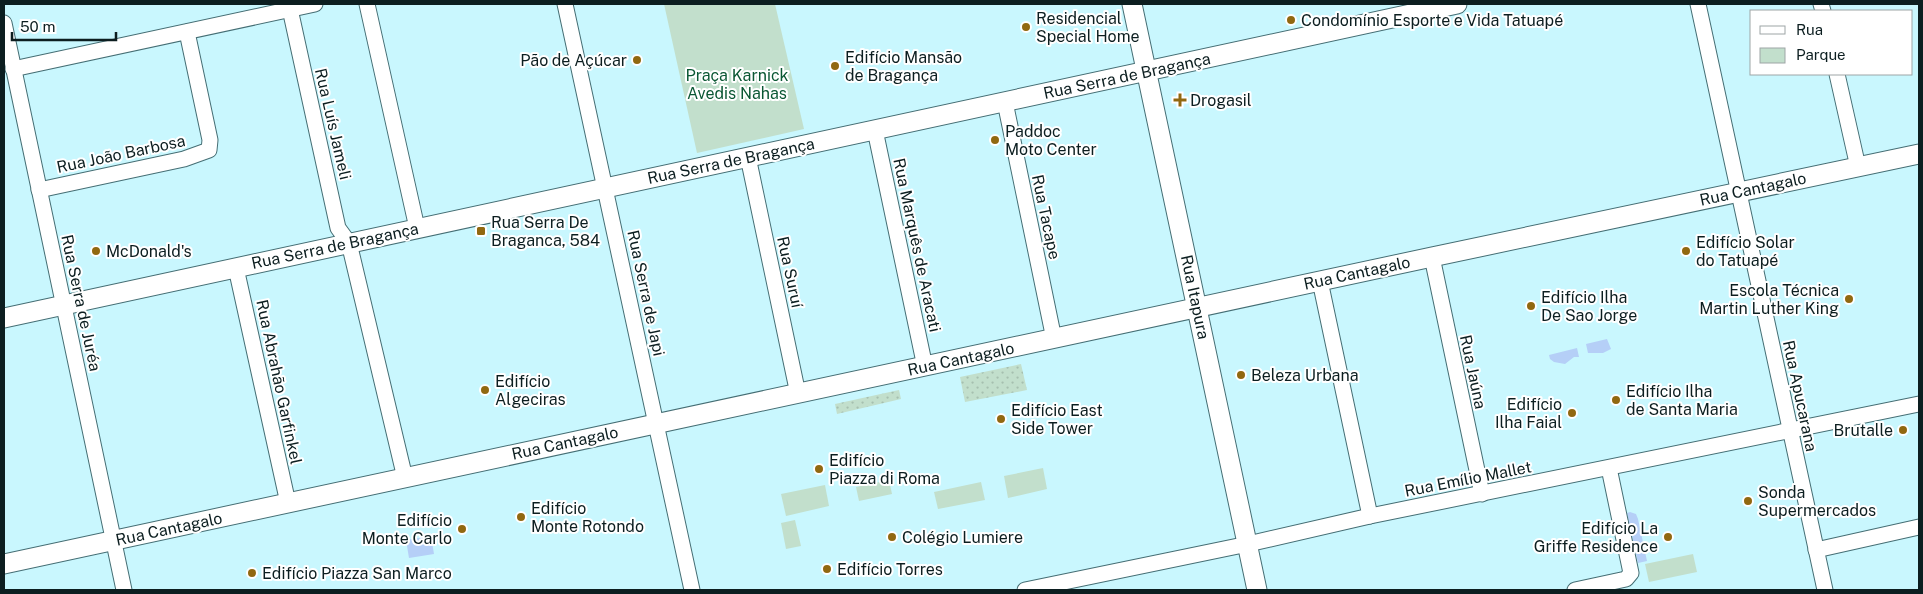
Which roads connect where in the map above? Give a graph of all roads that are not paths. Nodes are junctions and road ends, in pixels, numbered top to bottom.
1 (315, 4) edge
2 (367, 4) edge
3 (565, 4) edge
4 (1132, 4) edge
5 (1457, 4) edge
6 (1698, 4) edge
7 (290, 9) junction
8 (4, 23) edge
9 (187, 32) junction
10 (13, 69) junction
11 (1146, 72) junction
12 (1837, 75) edge
13 (1005, 102) junction
14 (875, 130) junction
15 (1919, 154) edge
16 (748, 157) junction
17 (1858, 167) junction
18 (605, 188) junction
19 (39, 190) junction
20 (1739, 192) junction
21 (417, 228) junction
22 (349, 243) junction
23 (1432, 257) junction
24 (236, 268) junction
25 (1320, 281) junction
26 (63, 305) junction
27 (1197, 308) junction
28 (4, 318) edge
29 (1054, 339) junction
30 (925, 367) junction
31 (798, 394) junction
32 (1919, 404) edge
33 (656, 424) junction
34 (1789, 430) junction
35 (1609, 468) junction
36 (405, 478) junction
37 (1482, 494) junction
38 (288, 504) junction
39 (1370, 516) junction
40 (1919, 527) edge
41 (113, 541) junction
42 (1248, 544) junction
43 (1816, 550) junction
44 (4, 564) edge
45 (124, 590) edge
46 (692, 590) edge
47 (1025, 590) edge
48 (1257, 590) edge
49 (1575, 590) edge
50 (1824, 590) edge

1 - 7 street
2 - 21 street
3 - 18 street, Rua Serra de Japi
4 - 11 street, Rua Itapura
5 - 11 street, Rua Serra de Bragança
6 - 20 street, Rua Apucarana
7 - 9 street
7 - 22 street, Rua Luís Jameli
8 - 10 street, Rua Serra de Juréa
9 - 10 street
9 - 19 street, Rua João Barbosa
10 - 19 street, Rua Serra de Juréa
11 - 13 street, Rua Serra de Bragança
11 - 27 street, Rua Itapura
12 - 17 street
13 - 14 street, Rua Serra de Bragança
13 - 29 street, Rua Tacape
14 - 16 street, Rua Serra de Bragança
14 - 30 street, Rua Marquês de Aracati
15 - 17 street, Rua Cantagalo
16 - 18 street, Rua Serra de Bragança
16 - 31 street, Rua Suruí
17 - 20 street, Rua Cantagalo
18 - 21 street, Rua Serra de Bragança
18 - 33 street, Rua Serra de Japi
19 - 26 street, Rua Serra de Juréa
20 - 23 street, Rua Cantagalo
20 - 34 street, Rua Apucarana
21 - 22 street, Rua Serra de Bragança
22 - 24 street, Rua Serra de Bragança
22 - 36 street, Rua Luís Jameli
23 - 25 street, Rua Cantagalo
23 - 37 street, Rua Jaúna
24 - 26 street, Rua Serra de Bragança
24 - 38 street, Rua Abrahão Garfinkel
25 - 27 street, Rua Cantagalo
25 - 39 street
26 - 28 street, Rua Serra de Bragança
26 - 41 street, Rua Serra de Juréa
27 - 29 street, Rua Cantagalo
27 - 42 street, Rua Itapura
29 - 30 street, Rua Cantagalo
30 - 31 street, Rua Cantagalo
31 - 33 street, Rua Cantagalo
32 - 34 street, Rua Emílio Mallet
33 - 36 street, Rua Cantagalo
33 - 46 street, Rua Serra de Japi
34 - 35 street, Rua Emílio Mallet
34 - 43 street, Rua Apucarana
35 - 37 street, Rua Emílio Mallet
35 - 49 street
36 - 38 street, Rua Cantagalo
37 - 39 street, Rua Emílio Mallet
38 - 41 street, Rua Cantagalo
39 - 42 street, Rua Emílio Mallet
40 - 43 street
41 - 44 street, Rua Cantagalo
41 - 45 street, Rua Serra de Juréa
42 - 47 street, Rua Emílio Mallet
42 - 48 street, Rua Itapura
43 - 50 street, Rua Apucarana

